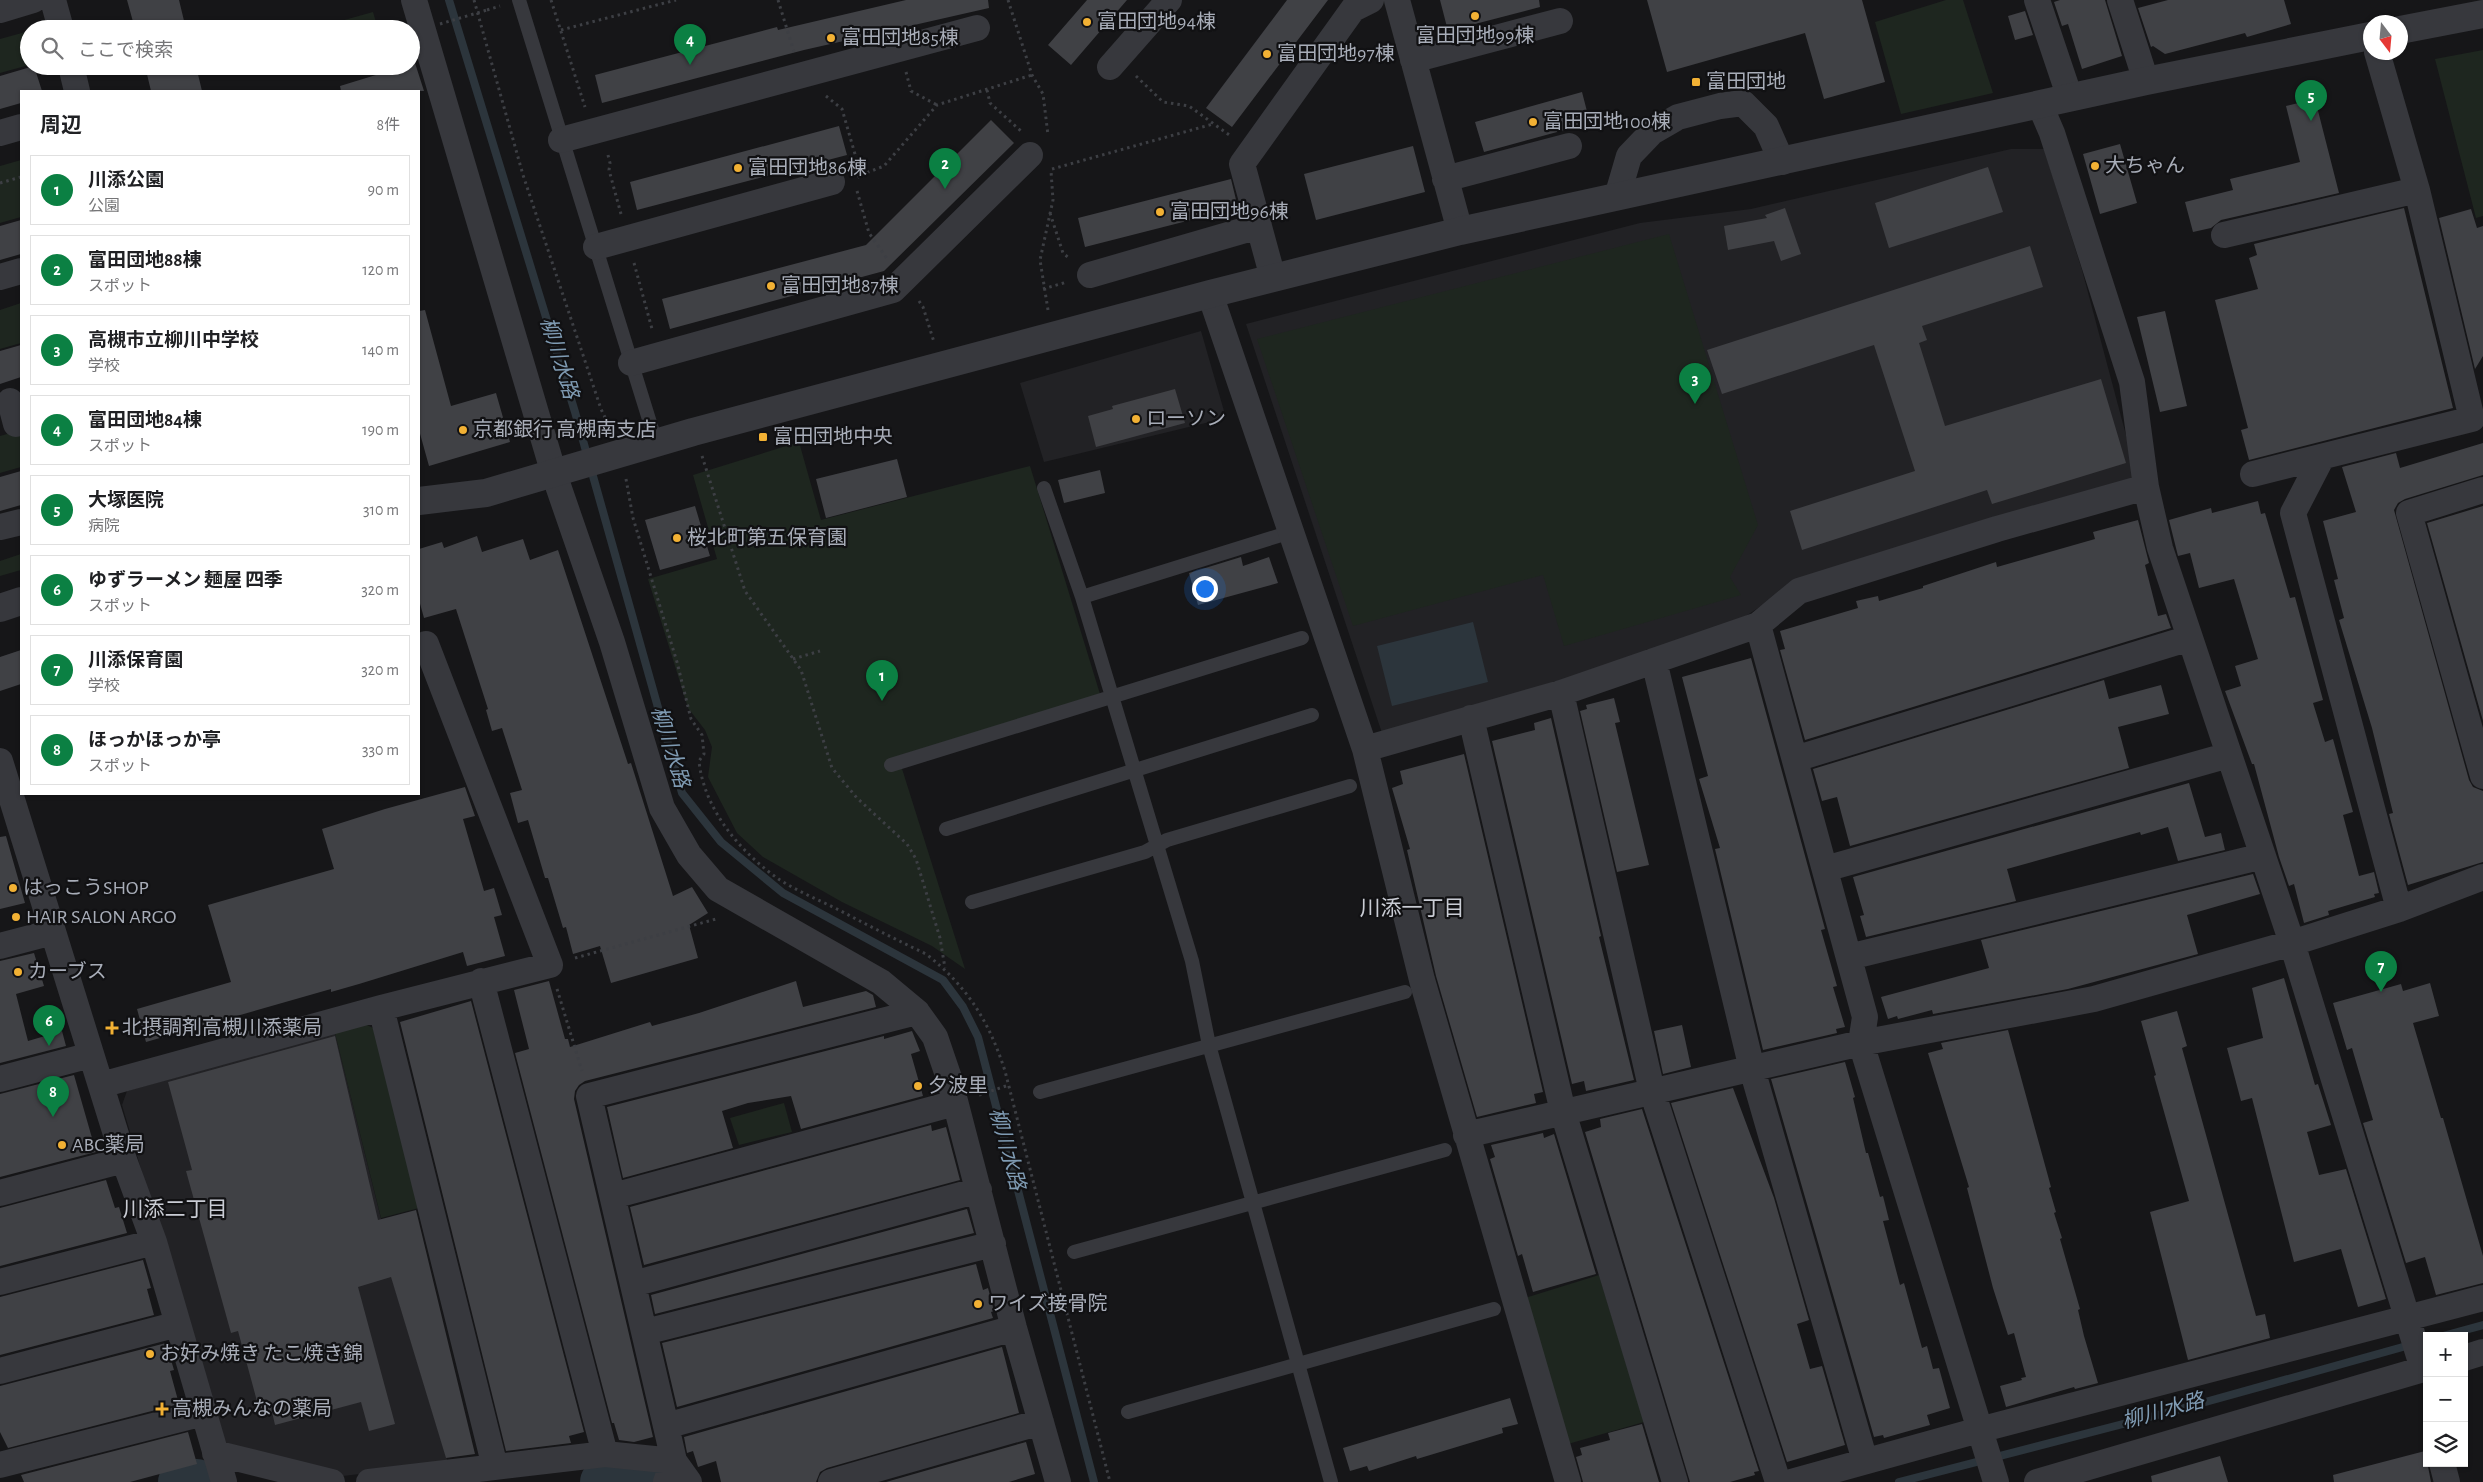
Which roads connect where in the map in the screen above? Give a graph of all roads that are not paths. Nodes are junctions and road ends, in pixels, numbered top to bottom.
1 (34, 0) edge
2 (53, 0) edge
3 (414, 0) edge
4 (519, 0) edge
5 (1169, 0) edge
6 (1371, 0) edge
7 (1397, 0) edge
8 (2037, 0) edge
9 (2120, 0) edge
10 (0, 10) edge
11 (2483, 14) edge
12 (59, 20) edge
13 (1560, 21) dead end
14 (977, 28) dead end
15 (2408, 28) edge
16 (2363, 37) edge
17 (1413, 60) junction
18 (2379, 60) edge
19 (1114, 62) road end
20 (73, 75) edge
21 (2146, 81) junction
22 (77, 90) edge
23 (2070, 98) junction
24 (2040, 106) junction
25 (20, 127) edge
26 (0, 133) edge
27 (562, 140) junction
28 (1569, 146) dead end
29 (1030, 155) road end
30 (1782, 162) junction
31 (1446, 179) junction
32 (832, 182) dead end
33 (2417, 190) junction
34 (1617, 197) junction
35 (1258, 226) junction
36 (1460, 231) junction
37 (2224, 235) dead end
38 (596, 248) junction
39 (20, 271) edge
40 (1090, 275) road end
41 (0, 277) edge
42 (1273, 278) junction
43 (1210, 294) junction
44 (631, 363) junction
45 (656, 442) junction
46 (2322, 456) junction
47 (559, 472) junction
48 (2253, 474) dead end
49 (2146, 487) junction
50 (1044, 488) dead end
51 (2483, 490) edge
52 (420, 501) edge
53 (20, 522) edge
54 (0, 527) edge
55 (1290, 532) junction
56 (1082, 597) junction
57 (20, 602) edge
58 (0, 608) edge
59 (1758, 625) junction
60 (1302, 638) dead end
61 (2190, 638) junction
62 (426, 644) dead end
63 (1654, 661) junction
64 (1561, 693) junction
65 (1112, 697) junction
66 (1312, 715) dead end
67 (1471, 718) junction
68 (1364, 750) junction
69 (2229, 755) junction
70 (1795, 759) junction
71 (0, 761) edge
72 (891, 766) dead end
73 (1134, 770) junction
74 (2483, 776) edge
75 (1350, 786) dead end
76 (6, 800) edge
77 (946, 829) dead end
78 (1157, 845) junction
79 (2263, 856) junction
80 (1825, 869) junction
81 (2483, 877) edge
82 (972, 902) dead end
83 (2399, 908) junction
84 (53, 932) junction
85 (2292, 943) junction
86 (0, 946) edge
87 (1849, 957) junction
88 (481, 981) junction
89 (1405, 992) dead end
90 (381, 1008) junction
91 (917, 1012) junction
92 (1861, 1043) junction
93 (1210, 1045) junction
94 (91, 1055) junction
95 (1752, 1069) junction
96 (0, 1079) edge
97 (101, 1085) junction
98 (1040, 1092) dead end
99 (1652, 1092) junction
100 (955, 1103) junction
101 (1563, 1112) junction
102 (1466, 1135) junction
103 (1445, 1150) dead end
104 (124, 1160) junction
105 (978, 1190) junction
106 (0, 1194) edge
107 (612, 1196) junction
108 (1253, 1203) junction
109 (154, 1242) junction
110 (993, 1244) junction
111 (1074, 1252) dead end
112 (0, 1282) edge
113 (633, 1284) junction
114 (2483, 1298) edge
115 (1494, 1309) dead end
116 (2407, 1317) junction
117 (178, 1324) junction
118 (1014, 1328) junction
119 (644, 1332) junction
120 (2483, 1352) edge
121 (2468, 1357) edge
122 (2423, 1363) edge
123 (1298, 1364) junction
124 (2423, 1370) edge
125 (0, 1371) edge
126 (1128, 1412) dead end
127 (204, 1414) junction
128 (1041, 1422) junction
129 (666, 1426) junction
130 (1979, 1430) junction
131 (216, 1453) junction
132 (605, 1454) junction
133 (1865, 1461) junction
134 (0, 1465) edge
135 (495, 1467) junction
136 (2443, 1467) edge
137 (676, 1475) edge
138 (385, 1481) edge
139 (224, 1482) edge
140 (332, 1482) edge
141 (831, 1482) edge
142 (1058, 1482) edge
143 (1331, 1482) edge
144 (1568, 1482) edge
145 (1675, 1482) edge
146 (1778, 1482) edge
147 (1791, 1482) edge
148 (1996, 1482) edge
149 (2037, 1482) edge
150 (2447, 1482) edge

1 - 10 street
2 - 12 street
3 - 47 street
4 - 27 lane
5 - 19 street
6 - 35 street
7 - 17 street
8 - 23 street
9 - 21 street
11 - 15 street
13 - 17 street
14 - 27 street
16 - 21 street
17 - 31 street
18 - 33 street
20 - 22 street
21 - 23 street
23 - 24 street
24 - 30 street
24 - 49 street
25 - 26 street
27 - 38 lane
28 - 31 street
29 - 44 street
30 - 34 street
30 - 34 street
31 - 36 street
32 - 38 street
33 - 37 street
33 - 46 street
34 - 36 street
35 - 40 street
35 - 42 street
36 - 42 street
38 - 44 lane
39 - 41 street
42 - 43 street
43 - 45 street
43 - 55 street
44 - 45 lane
45 - 47 street
46 - 48 street
46 - 83 street
47 - 52 street
47 - 91 street
49 - 59 street
49 - 61 street
50 - 56 lane
51 - 74 street
53 - 54 street
55 - 56 lane
55 - 68 street
56 - 65 lane
57 - 58 street
59 - 63 street
59 - 70 street
60 - 65 lane
61 - 69 street
61 - 70 street
62 - 88 street
63 - 64 street
63 - 95 street
64 - 67 street
64 - 99 street
65 - 72 lane
65 - 73 lane
66 - 73 lane
67 - 68 street
67 - 101 street
68 - 102 street
69 - 79 street
69 - 80 street
70 - 80 street
71 - 76 street
73 - 77 lane
73 - 78 lane
75 - 78 lane
76 - 84 street
78 - 82 lane
78 - 93 lane
79 - 85 street
79 - 87 street
80 - 87 street
81 - 83 street
83 - 85 street
84 - 86 street
84 - 94 street
85 - 92 street
85 - 116 street
87 - 92 street
88 - 90 street
88 - 132 street
89 - 93 lane
90 - 97 street
90 - 135 street
91 - 100 street
91 - 107 street
92 - 95 street
92 - 130 street
93 - 98 lane
93 - 108 lane
94 - 96 street
94 - 97 street
95 - 99 street
95 - 133 street
97 - 104 street
99 - 101 street
99 - 146 street
100 - 105 street
100 - 107 street
101 - 102 street
101 - 145 street
102 - 144 street
103 - 108 lane
104 - 106 street
104 - 109 street
105 - 110 street
105 - 113 street
107 - 113 street
108 - 111 lane
108 - 123 lane
109 - 112 street
109 - 117 street
110 - 118 street
110 - 119 street
113 - 119 street
114 - 116 street
115 - 123 lane
116 - 122 street
116 - 130 street
117 - 125 street
117 - 127 street
118 - 128 street
118 - 129 street
119 - 129 street
120 - 121 street
123 - 126 lane
123 - 143 lane
124 - 149 street
127 - 131 street
127 - 134 street
128 - 141 street
128 - 142 street
129 - 137 street
130 - 133 street
130 - 148 street
131 - 139 street
131 - 140 street
132 - 135 street
132 - 137 street
133 - 147 street
135 - 138 street
136 - 150 street

